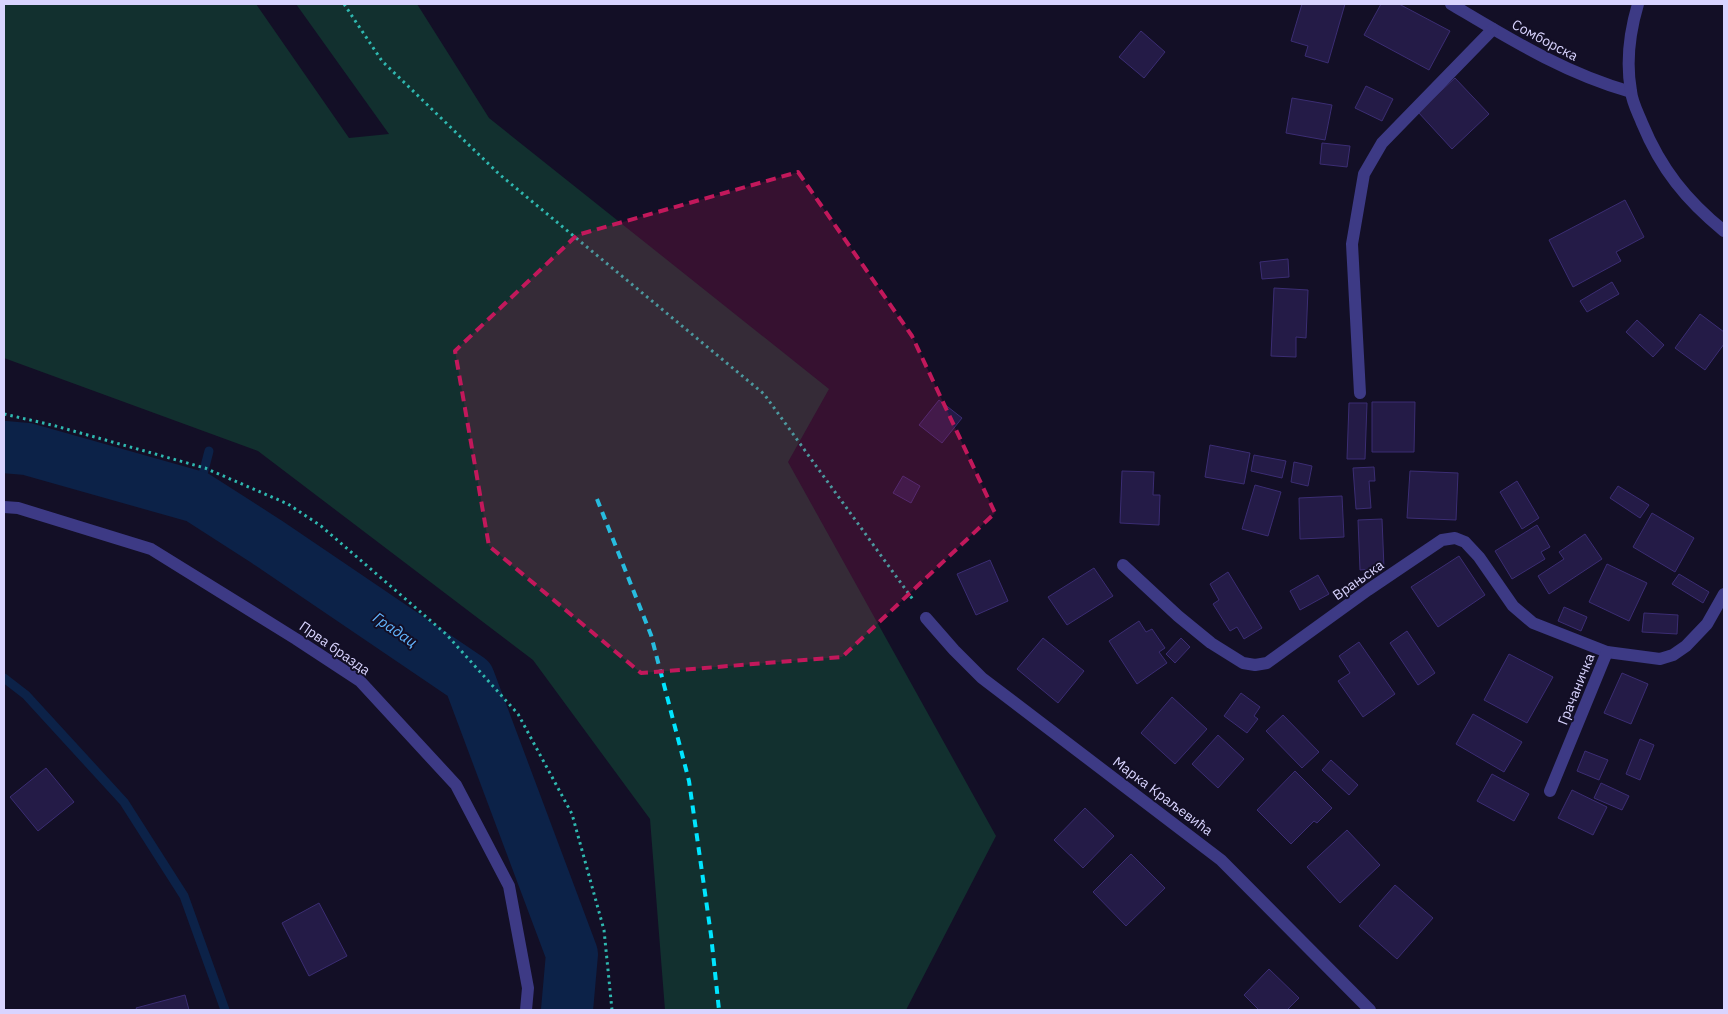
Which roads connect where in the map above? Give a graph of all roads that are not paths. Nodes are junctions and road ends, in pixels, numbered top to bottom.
1 (1451, 4) edge
2 (1638, 4) edge
3 (1493, 29) junction
4 (1631, 92) junction
5 (1724, 231) edge
6 (1360, 393) dead end
7 (4, 507) edge
8 (1123, 565) dead end
9 (1724, 594) edge
10 (926, 618) road end
11 (1607, 652) junction
12 (1550, 791) dead end
13 (526, 1010) edge
14 (1370, 1010) edge

1 - 3 street, Сомборска
2 - 4 street
3 - 4 street, Сомборска
3 - 6 street
4 - 5 street
7 - 13 street, Прва бразда
8 - 11 street, Врањска
9 - 11 street, Грачаничка
10 - 14 street, Марка Краљевића
11 - 12 street, Грачаничка

